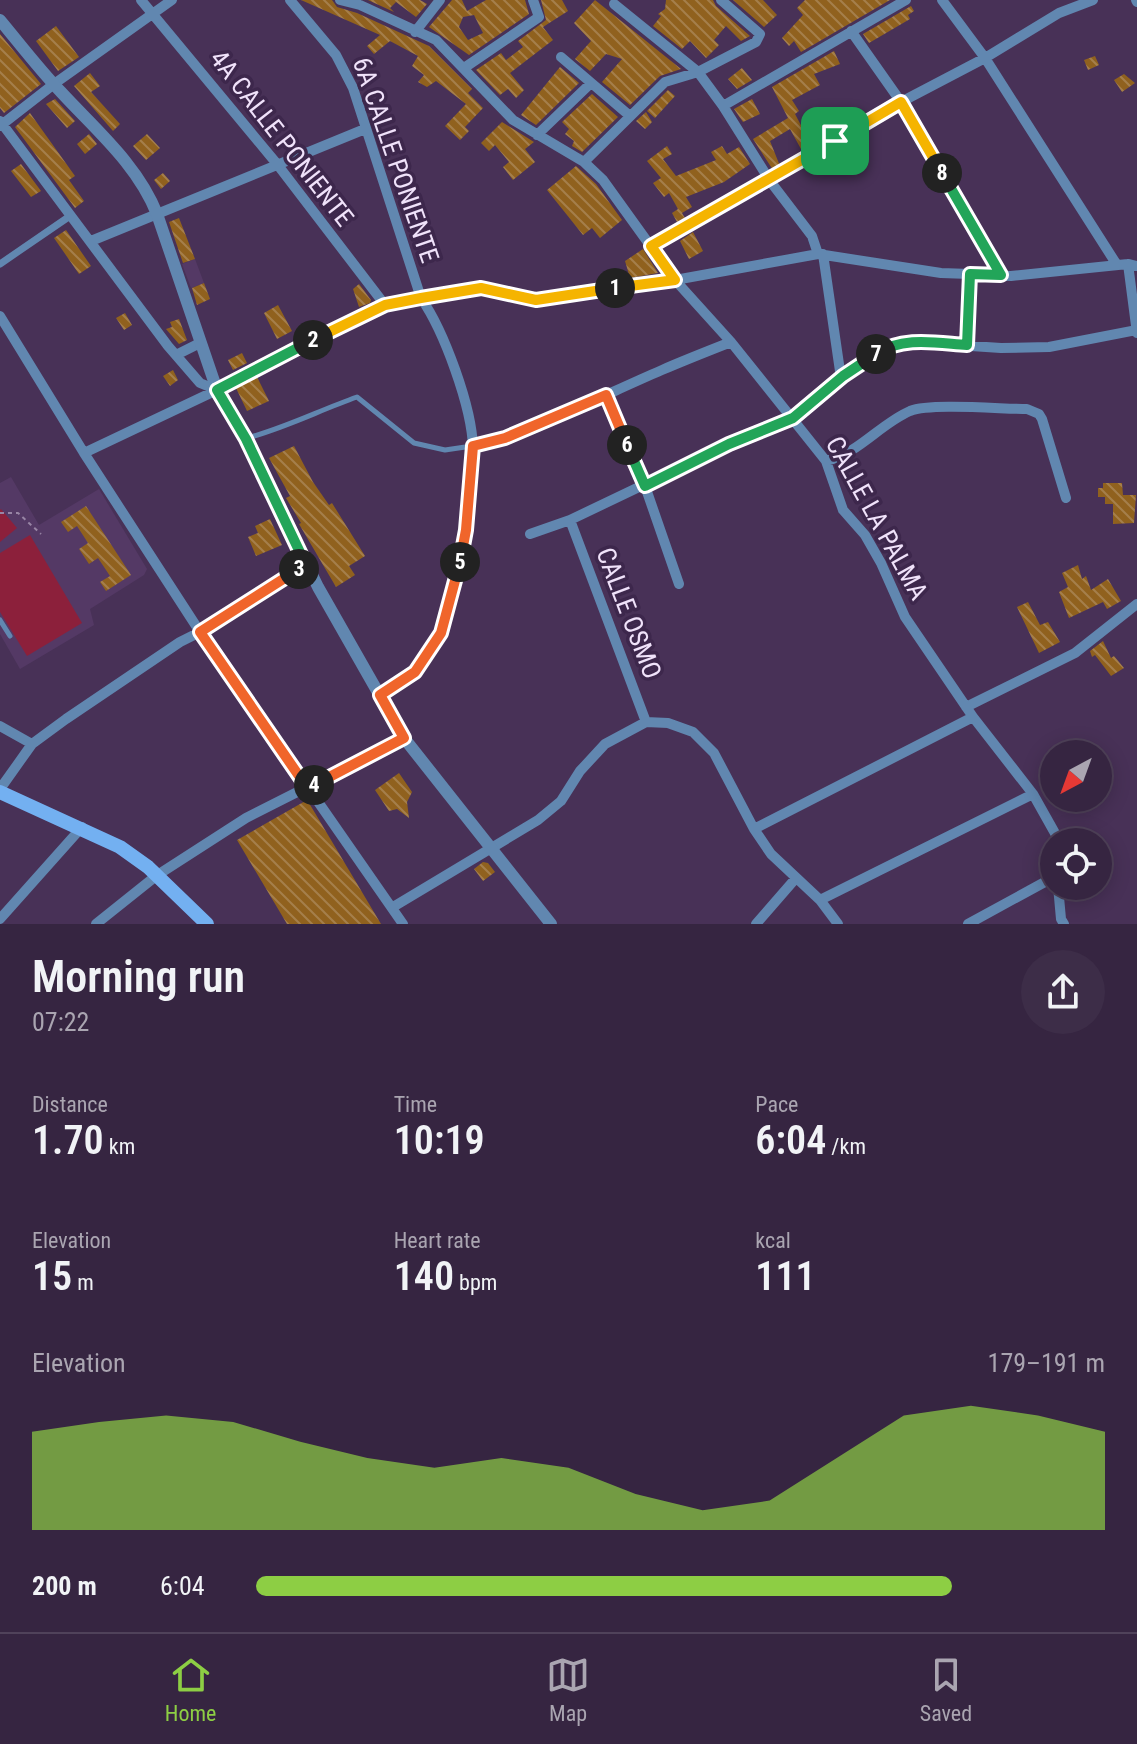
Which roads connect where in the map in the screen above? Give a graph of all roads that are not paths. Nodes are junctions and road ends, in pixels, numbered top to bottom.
1 (141, 0) edge
2 (172, 0) edge
3 (290, 0) edge
4 (340, 0) edge
5 (440, 0) edge
6 (533, 0) edge
7 (721, 0) edge
8 (906, 0) edge
9 (942, 0) edge
10 (1093, 0) edge
11 (614, 4) dead end
12 (154, 13) junction
13 (0, 20) edge
14 (851, 31) junction
15 (415, 32) junction
16 (561, 57) dead end
17 (985, 58) junction
18 (464, 68) junction
19 (698, 72) junction
20 (54, 84) junction
21 (590, 84) junction
22 (901, 102) junction
23 (723, 106) junction
24 (630, 116) junction
25 (1, 124) edge
26 (365, 129) junction
27 (537, 135) junction
28 (584, 162) junction
29 (277, 164) junction
30 (770, 181) junction
31 (157, 214) junction
32 (70, 216) junction
33 (91, 241) junction
34 (651, 246) junction
35 (821, 254) junction
36 (0, 264) edge
37 (1127, 265) edge
38 (970, 274) junction
39 (1001, 275) junction
40 (675, 280) junction
41 (421, 298) junction
42 (385, 305) junction
43 (0, 316) edge
44 (1137, 331) edge
45 (731, 342) junction
46 (200, 343) junction
47 (967, 345) junction
48 (176, 355) junction
49 (841, 378) junction
50 (217, 390) junction
51 (606, 395) junction
52 (793, 418) junction
53 (246, 439) junction
54 (473, 446) junction
55 (84, 453) junction
56 (826, 461) junction
57 (645, 486) junction
58 (1066, 498) dead end
59 (570, 520) junction
60 (530, 534) dead end
61 (306, 565) junction
62 (679, 584) dead end
63 (1137, 604) edge
64 (0, 620) edge
65 (200, 632) junction
66 (10, 636) dead end
67 (380, 695) junction
68 (966, 707) junction
69 (973, 717) junction
70 (646, 722) junction
71 (0, 726) edge
72 (404, 738) junction
73 (32, 744) junction
74 (308, 789) junction
75 (0, 790) edge
76 (1033, 794) junction
77 (82, 827) junction
78 (1052, 828) edge
79 (754, 829) junction
80 (489, 847) junction
81 (156, 876) junction
82 (796, 878) junction
83 (1040, 885) edge
84 (820, 900) junction
85 (1059, 900) edge
86 (393, 907) junction
87 (0, 919) edge
88 (96, 924) edge
89 (207, 924) edge
90 (403, 924) edge
91 (551, 924) edge
92 (756, 924) edge
93 (838, 924) edge
94 (968, 924) edge
95 (1064, 924) edge

1 - 12 street, 4A CALLE PONIENTE
2 - 12 street
3 - 26 street, 6A CALLE PONIENTE
4 - 15 street, CALLE LA PALMA
5 - 15 street
6 - 18 street
7 - 19 street
8 - 14 street
9 - 17 street
10 - 17 street
11 - 19 street
12 - 20 street
12 - 29 street, 4A CALLE PONIENTE
13 - 20 street
14 - 22 street
14 - 23 street
15 - 18 street, CALLE LA PALMA
16 - 21 street
17 - 22 street
17 - 37 street
18 - 27 street, CALLE LA PALMA
19 - 23 street
19 - 24 street
20 - 25 street
20 - 31 street
21 - 24 street
21 - 27 street
22 - 30 street
22 - 39 street
23 - 30 street
24 - 28 street
25 - 32 street
26 - 29 street
26 - 41 street, 6A CALLE PONIENTE
27 - 28 street, CALLE LA PALMA
28 - 34 street, CALLE LA PALMA
29 - 31 street
29 - 42 street, 4A CALLE PONIENTE
30 - 34 street
30 - 35 street
31 - 33 street
31 - 46 street
32 - 33 street
32 - 36 street
33 - 48 street
34 - 40 street, CALLE LA PALMA
35 - 38 street
35 - 40 street
35 - 49 street
37 - 39 street
37 - 44 street
38 - 39 street
38 - 47 street
40 - 41 street
40 - 45 street, CALLE LA PALMA
41 - 42 street
41 - 54 street, 6A CALLE PONIENTE
42 - 50 street
43 - 55 street
44 - 47 street
45 - 51 street
45 - 52 street, CALLE LA PALMA
46 - 48 street
46 - 50 street
47 - 49 street
48 - 50 street
49 - 52 street
50 - 53 street
50 - 55 street
51 - 54 street
51 - 57 street
52 - 56 street, CALLE LA PALMA
52 - 57 street
53 - 54 lane
53 - 61 street
54 - 67 street, 6A CALLE PONIENTE
55 - 65 street
56 - 58 street
56 - 68 street, CALLE LA PALMA
57 - 59 street
57 - 62 street
59 - 60 street
59 - 70 street, CALLE OSMO
61 - 65 street
61 - 67 street
63 - 68 street
64 - 66 lane
65 - 73 street
65 - 74 street
67 - 72 street
68 - 69 street, CALLE LA PALMA
69 - 76 street, CALLE LA PALMA
69 - 79 street
70 - 79 street
70 - 80 street
71 - 73 street
72 - 74 street
72 - 80 street
73 - 75 street
74 - 81 street
74 - 86 street
75 - 77 main road
76 - 78 street, CALLE LA PALMA
76 - 84 street
77 - 81 main road
77 - 87 street
79 - 82 street
80 - 86 street
80 - 91 street
81 - 88 street
81 - 89 main road
82 - 84 street
82 - 92 street
83 - 94 street
84 - 93 street
85 - 95 street
86 - 90 street

